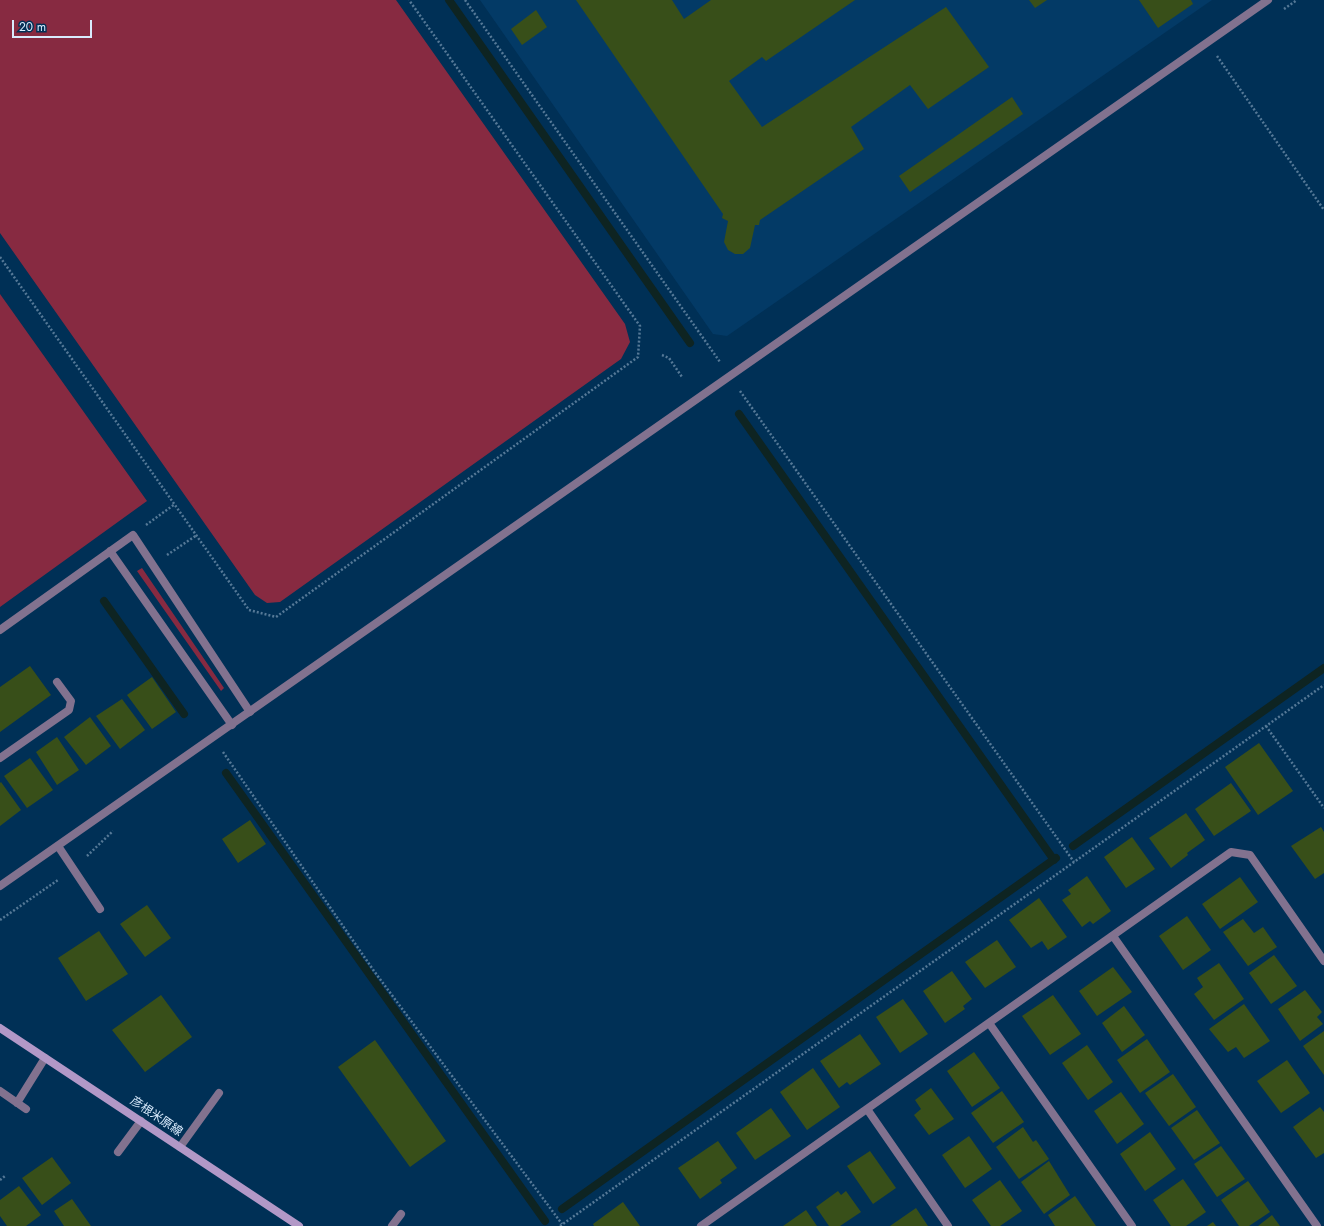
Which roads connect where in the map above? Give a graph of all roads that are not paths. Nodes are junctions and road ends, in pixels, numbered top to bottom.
1 (1268, 0) edge
2 (110, 551) junction
3 (0, 630) edge
4 (57, 682) dead end
5 (250, 712) junction
6 (232, 725) junction
7 (0, 758) edge
8 (58, 846) junction
9 (0, 886) edge
10 (100, 909) dead end
11 (1113, 936) junction
12 (1324, 961) edge
13 (989, 1023) junction
14 (0, 1028) edge
15 (45, 1058) junction
16 (0, 1091) edge
17 (219, 1094) dead end
18 (17, 1103) junction
19 (26, 1109) dead end
20 (867, 1109) junction
21 (141, 1121) junction
22 (180, 1147) junction
23 (118, 1152) dead end
24 (401, 1214) dead end
25 (299, 1226) edge
26 (392, 1226) edge
27 (701, 1226) edge
28 (948, 1226) edge
29 (1132, 1226) edge
30 (1317, 1226) edge

1 - 5 street
2 - 3 street
2 - 5 street
2 - 6 street
4 - 7 street
5 - 6 street
6 - 8 street
8 - 9 street
8 - 10 street
11 - 12 street
11 - 13 street
11 - 30 street
13 - 20 street
13 - 29 street
14 - 15 main road, 彦根米原線
15 - 18 street
15 - 21 main road, 彦根米原線
16 - 18 street
17 - 22 street
18 - 19 street
20 - 27 street
20 - 28 street
21 - 22 main road, 彦根米原線
21 - 23 street
22 - 25 main road, 彦根米原線
24 - 26 street

